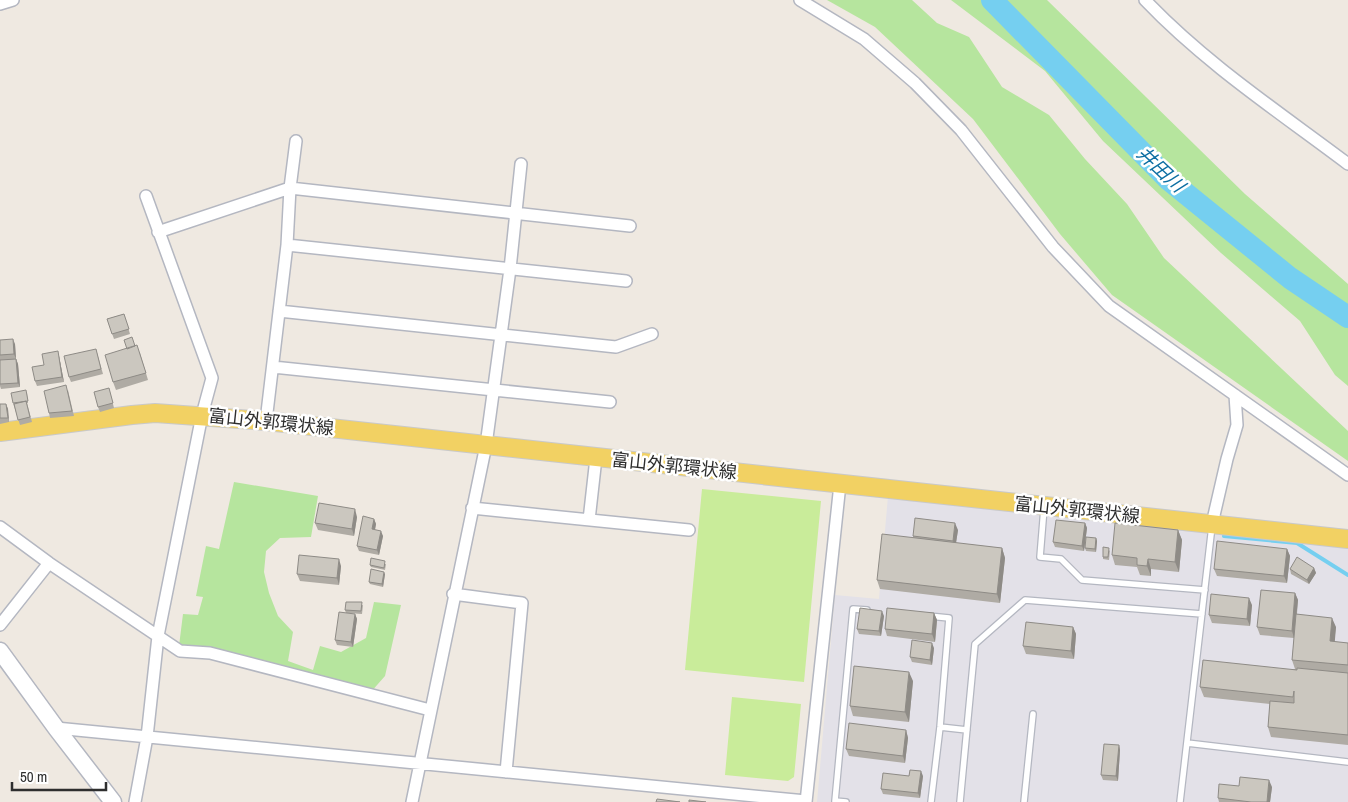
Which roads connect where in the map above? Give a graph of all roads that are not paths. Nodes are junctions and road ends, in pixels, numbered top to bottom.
1 (13, 0) edge
2 (800, 0) edge
3 (1145, 0) edge
4 (0, 4) edge
5 (296, 142) dead end
6 (521, 164) dead end
7 (1348, 164) edge
8 (290, 188) junction
9 (146, 196) dead end
10 (516, 214) junction
11 (630, 226) dead end
12 (158, 232) junction
13 (287, 245) junction
14 (510, 270) junction
15 (626, 281) dead end
16 (279, 311) junction
17 (501, 334) junction
18 (652, 334) dead end
19 (272, 367) junction
20 (493, 390) junction
21 (1235, 395) junction
22 (610, 402) dead end
23 (202, 415) junction
24 (266, 421) junction
25 (0, 432) edge
26 (486, 445) junction
27 (596, 458) junction
28 (1348, 475) edge
29 (840, 484) junction
30 (1044, 506) junction
31 (472, 508) junction
32 (589, 520) junction
33 (1212, 524) junction
34 (0, 527) edge
35 (689, 530) dead end
36 (1348, 538) edge
37 (49, 563) junction
38 (1205, 590) junction
39 (453, 594) junction
40 (872, 611) edge
41 (1202, 614) junction
42 (920, 615) edge
43 (0, 625) edge
44 (158, 636) junction
45 (0, 651) edge
46 (430, 710) junction
47 (1033, 714) dead end
48 (940, 727) junction
49 (56, 728) junction
50 (967, 730) junction
51 (147, 737) junction
52 (1187, 743) junction
53 (1348, 762) edge
54 (419, 763) junction
55 (506, 772) junction
56 (806, 801) edge
57 (112, 802) edge
58 (135, 802) edge
59 (412, 802) edge
60 (846, 802) edge
61 (931, 802) edge
62 (960, 802) edge
63 (1024, 802) edge
64 (1180, 802) edge

1 - 4 street
2 - 21 street
3 - 7 street
5 - 8 street
6 - 10 street
8 - 10 street
8 - 12 street
8 - 13 street
9 - 12 street
10 - 11 street
10 - 14 street
12 - 23 street
13 - 14 street
13 - 16 street
14 - 15 street
14 - 17 street
16 - 17 street
16 - 19 street
17 - 18 street
17 - 20 street
19 - 20 street
19 - 24 street
20 - 22 street
20 - 26 street
21 - 28 street
21 - 33 street
23 - 24 main road, 富山外郭環状線
23 - 25 main road, 富山外郭環状線
23 - 44 street
24 - 26 main road, 富山外郭環状線
26 - 27 main road, 富山外郭環状線
26 - 31 street
27 - 29 main road, 富山外郭環状線
27 - 32 street
29 - 30 main road, 富山外郭環状線
29 - 56 street
30 - 33 main road, 富山外郭環状線
30 - 38 lane
31 - 32 street
31 - 39 street
32 - 35 street
33 - 36 main road, 富山外郭環状線
33 - 38 lane
34 - 37 street
37 - 43 street
37 - 44 street
38 - 41 lane
39 - 46 street
39 - 55 street
40 - 60 lane
41 - 50 lane
41 - 52 lane
42 - 48 lane
44 - 46 street
44 - 51 street
45 - 49 main road
46 - 54 street
47 - 63 lane
48 - 50 lane
48 - 61 lane
49 - 51 street
49 - 57 main road
50 - 62 lane
51 - 54 street
51 - 58 street
52 - 53 lane
52 - 64 lane
54 - 55 street
54 - 59 street
55 - 56 street

